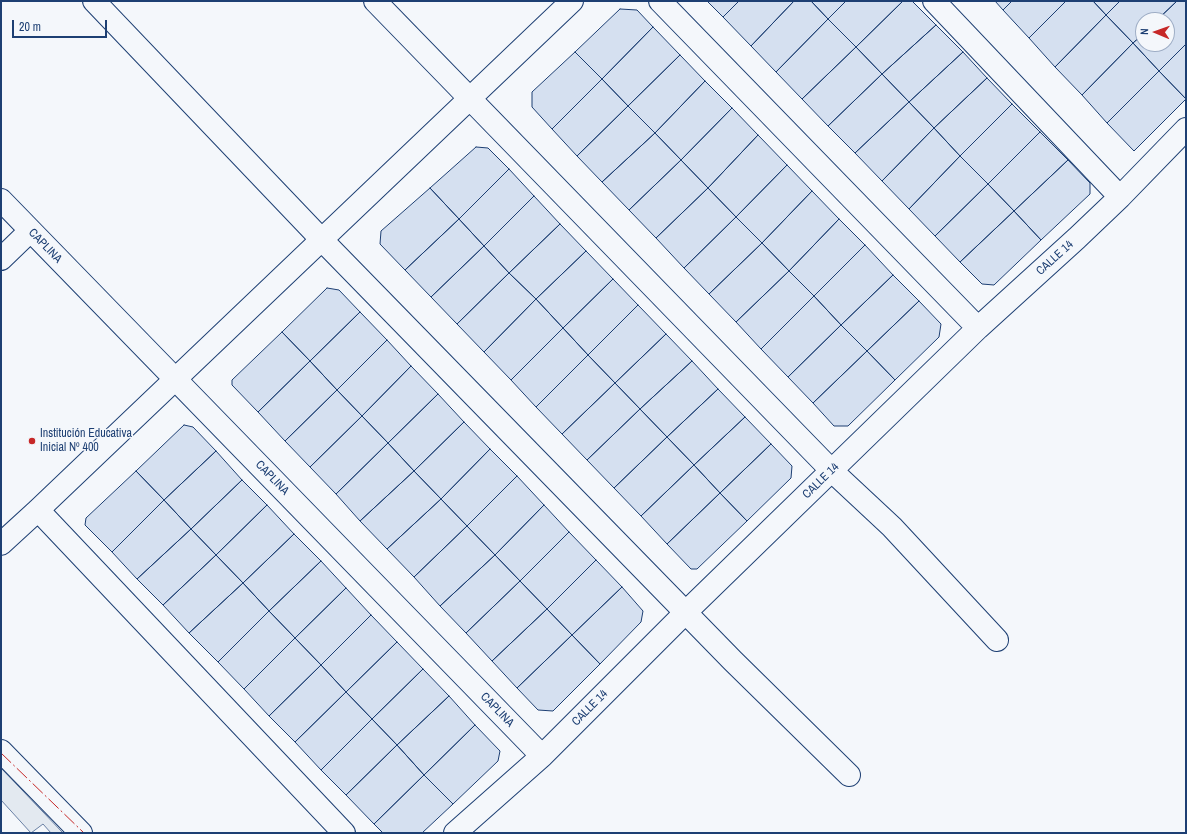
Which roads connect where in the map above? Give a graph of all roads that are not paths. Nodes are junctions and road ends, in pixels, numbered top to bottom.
1 (94, 1) edge
2 (375, 1) edge
3 (572, 1) edge
4 (660, 1) edge
5 (934, 1) edge
6 (470, 99) junction
7 (1186, 129) edge
8 (1120, 197) junction
9 (1, 200) edge
10 (30, 231) junction
11 (322, 240) junction
12 (1, 259) edge
13 (978, 328) junction
14 (176, 379) junction
15 (832, 471) junction
16 (38, 510) junction
17 (1, 544) edge
18 (686, 612) junction
19 (997, 640) dead end
20 (1, 751) edge
21 (542, 756) junction
22 (849, 775) dead end
23 (81, 833) edge
24 (344, 833) edge
25 (455, 833) edge

1 - 11 street
2 - 6 street
3 - 6 street
4 - 13 street
5 - 8 street
6 - 11 street
6 - 15 street
7 - 8 street, CALLE 14
8 - 13 street, CALLE 14
9 - 10 street, CAPLINA
10 - 12 street
10 - 14 street, CAPLINA
11 - 14 street
11 - 18 street
13 - 15 street, CALLE 14
14 - 16 street
14 - 21 street, CAPLINA
15 - 18 street, CALLE 14
15 - 19 street
16 - 17 street
16 - 24 street
18 - 21 street, CALLE 14
18 - 22 street
20 - 23 street
21 - 25 street, CALLE 14

